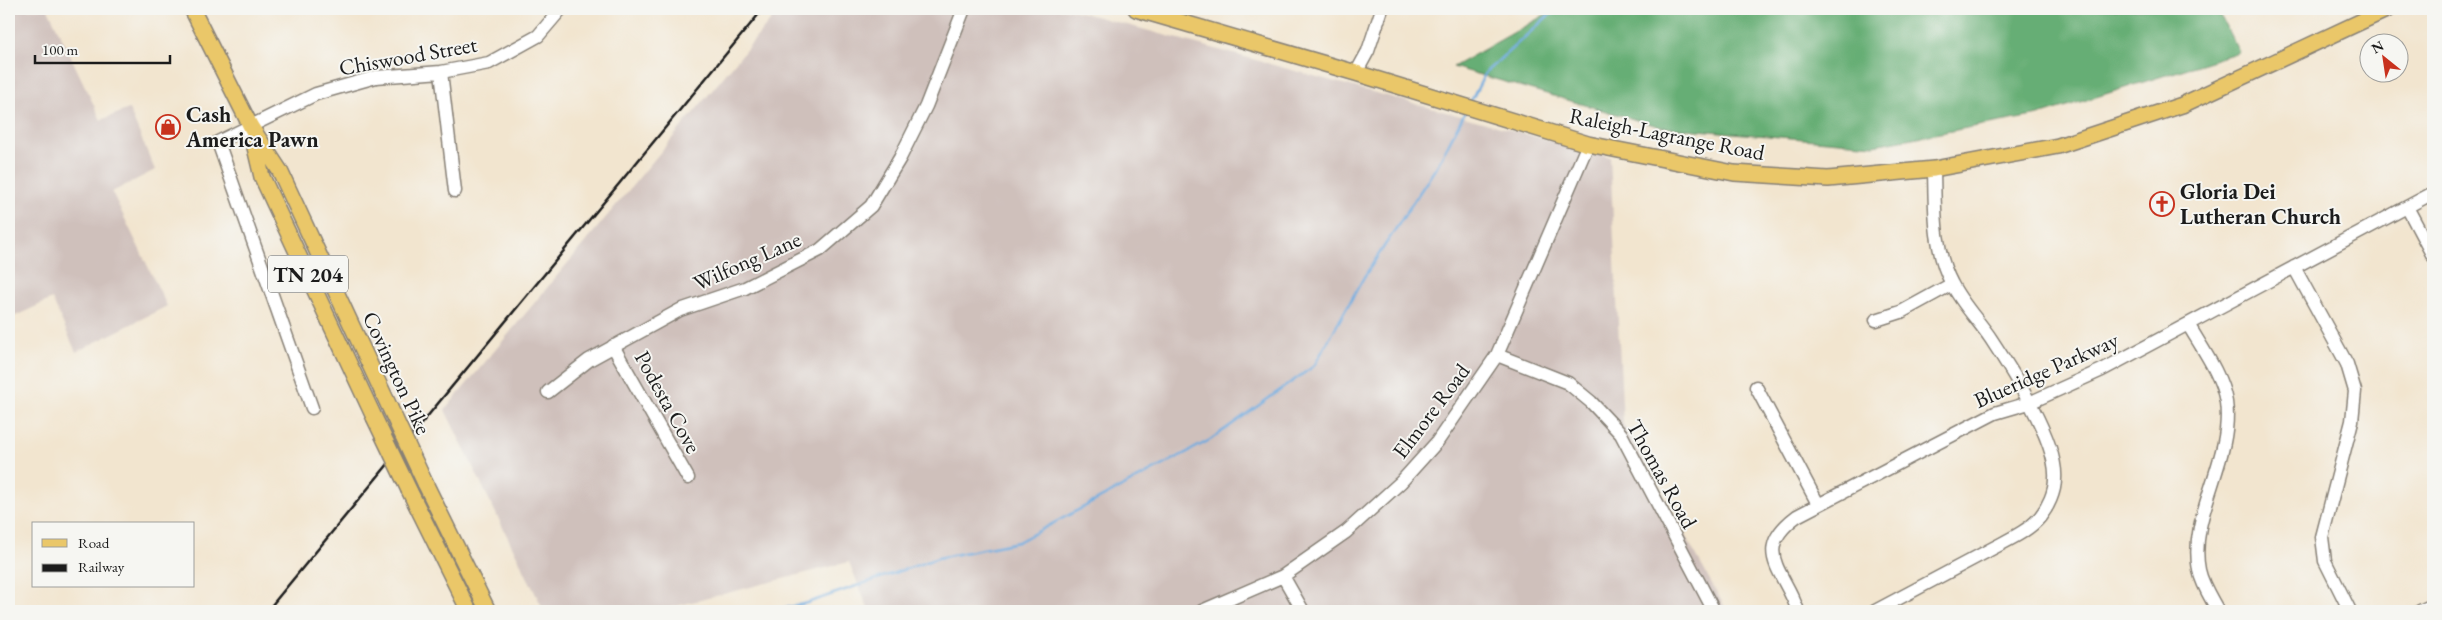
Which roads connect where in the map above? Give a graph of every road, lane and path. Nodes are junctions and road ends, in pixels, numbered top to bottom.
1 (192, 9) edge
2 (561, 9) edge
3 (964, 9) edge
4 (1136, 9) edge
5 (1382, 9) edge
6 (2388, 9) edge
7 (441, 72) junction
8 (1356, 73) junction
9 (251, 128) junction
10 (1588, 144) junction
11 (1934, 169) junction
12 (455, 191) dead end
13 (2433, 193) edge
14 (2408, 206) junction
15 (2433, 256) edge
16 (2294, 267) junction
17 (1952, 284) junction
18 (1876, 320) dead end
19 (2188, 324) junction
20 (613, 346) junction
21 (1497, 355) junction
22 (1756, 387) dead end
23 (548, 392) dead end
24 (2030, 403) junction
25 (312, 408) dead end
26 (688, 478) dead end
27 (1818, 504) junction
28 (1283, 576) junction
29 (2433, 605) edge
30 (469, 611) edge
31 (488, 611) edge
32 (1202, 611) edge
33 (1303, 611) edge
34 (1714, 611) edge
35 (1798, 611) edge
36 (1875, 611) edge
37 (2218, 611) edge
38 (2350, 611) edge
39 (2420, 611) edge

1 - 9 main road, Covington Pike / TN 204
2 - 7 street, Chiswood Street
3 - 20 street, Wilfong Lane
4 - 8 main road, Raleigh-Lagrange Road
5 - 8 street
6 - 11 main road, Raleigh-Lagrange Road
7 - 9 street, Chiswood Street
7 - 12 street
8 - 10 main road, Raleigh-Lagrange Road
9 - 25 street, Chiswood Street
9 - 30 main road, Covington Pike / TN 204, bridge
9 - 31 main road, Covington Pike / TN 204, bridge
10 - 11 main road, Raleigh-Lagrange Road
10 - 21 street, Elmore Road
11 - 17 street
13 - 14 street, Blueridge Parkway
14 - 15 street
14 - 16 street, Blueridge Parkway
16 - 19 street, Blueridge Parkway
16 - 38 street
17 - 18 street
17 - 24 street
19 - 24 street, Blueridge Parkway
19 - 37 street
20 - 23 street, Wilfong Lane
20 - 26 street, Podesta Cove
21 - 28 street, Elmore Road
21 - 34 street, Thomas Road
22 - 27 street
24 - 27 street, Blueridge Parkway
24 - 36 street
27 - 35 street, Blueridge Parkway
28 - 32 street, Elmore Road
28 - 33 street
29 - 39 street

